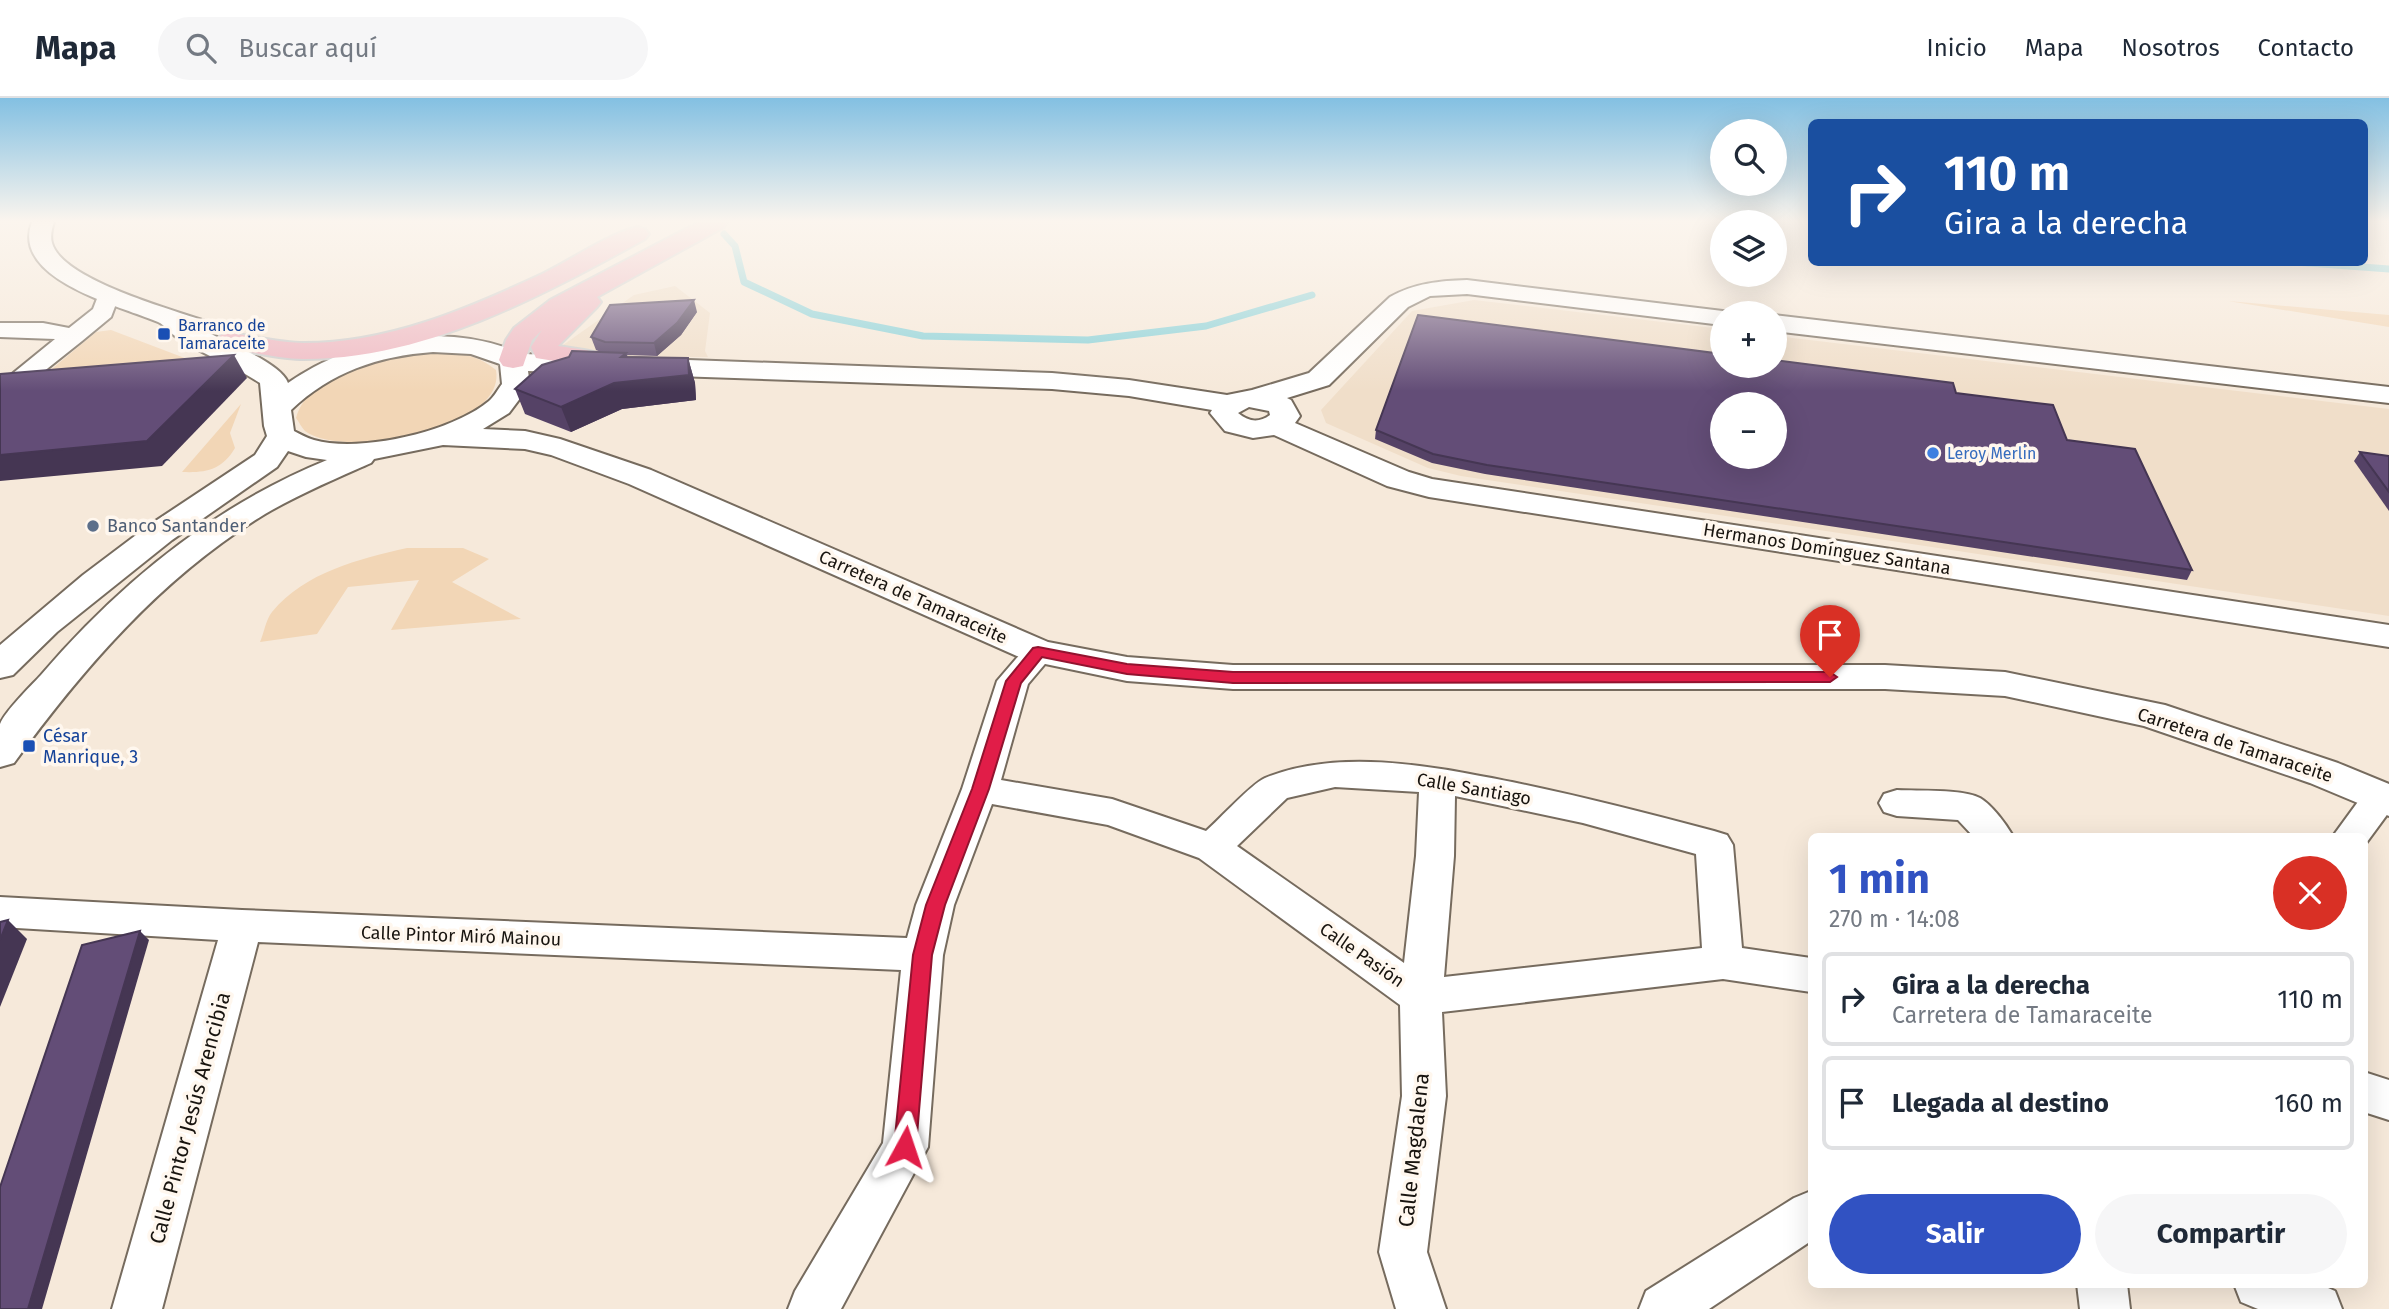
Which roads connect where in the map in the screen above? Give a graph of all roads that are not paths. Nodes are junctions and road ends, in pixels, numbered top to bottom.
1 (81, 279) edge
2 (550, 279) edge
3 (595, 279) junction
4 (108, 296) junction
5 (1710, 316) edge
6 (173, 321) junction
7 (1787, 325) edge
8 (0, 330) edge
9 (74, 336) junction
10 (230, 341) junction
11 (458, 344) junction
12 (514, 361) junction
13 (348, 362) junction
14 (602, 367) junction
15 (0, 388) edge
16 (513, 393) junction
17 (2389, 395) edge
18 (1243, 401) junction
19 (280, 422) junction
20 (444, 436) junction
21 (376, 451) junction
22 (2389, 636) edge
23 (1038, 652) junction
24 (3, 660) edge
25 (0, 753) edge
26 (1437, 780) junction
27 (980, 789) junction
28 (2385, 799) edge
29 (1897, 803) dead end
30 (1991, 833) edge
31 (2354, 833) edge
32 (1212, 848) junction
33 (0, 912) edge
34 (242, 926) junction
35 (923, 955) junction
36 (1723, 962) junction
37 (1808, 975) edge
38 (1421, 998) junction
39 (2368, 1093) edge
40 (2389, 1100) edge
41 (1808, 1216) edge
42 (2102, 1288) edge
43 (2268, 1288) edge
44 (138, 1309) edge
45 (813, 1309) edge
46 (1421, 1309) edge
47 (1664, 1309) edge
48 (2105, 1309) edge
49 (2317, 1309) edge

1 - 4 main road
2 - 10 highway
3 - 11 highway
3 - 12 highway
3 - 14 highway
4 - 6 main road
4 - 9 street
5 - 18 main road
6 - 10 main road
6 - 19 main road
7 - 17 main road
8 - 9 street
9 - 15 street
10 - 13 main road
11 - 12 main road
11 - 13 main road
12 - 14 main road
12 - 16 main road
13 - 19 main road
14 - 16 main road
14 - 18 main road
16 - 20 main road
18 - 22 main road, Hermanos Domínguez Santana
19 - 21 main road
19 - 24 main road
20 - 21 main road
20 - 23 main road, Carretera de Tamaraceite
21 - 25 main road
23 - 27 street
23 - 28 main road, Carretera de Tamaraceite
26 - 32 street, Calle Santiago
26 - 36 street, Calle Santiago
26 - 38 street, Calle Magdalena
27 - 32 street, Calle Pasión
27 - 35 street
28 - 31 street
29 - 30 street
32 - 38 street, Calle Pasión
33 - 34 street, Calle Pintor Miró Mainou
34 - 35 street, Calle Pintor Miró Mainou
34 - 44 street, Calle Pintor Jesús Arencibia
35 - 45 street
36 - 37 street, Calle Pasión
36 - 38 street, Calle Pasión
38 - 46 street, Calle Magdalena
39 - 40 street
41 - 47 street
42 - 48 street
43 - 49 street

